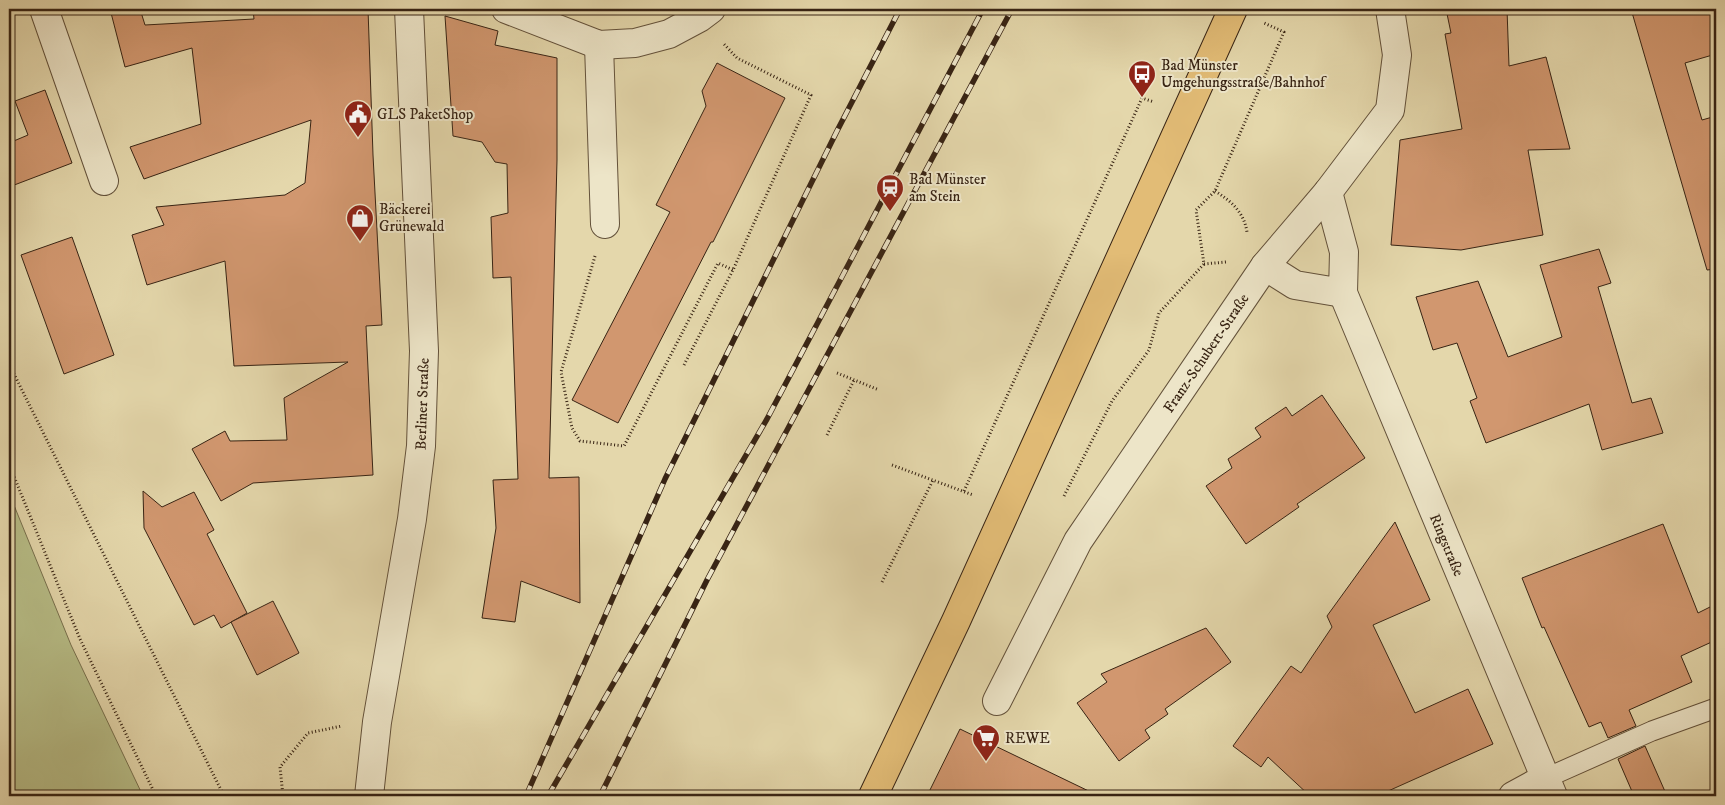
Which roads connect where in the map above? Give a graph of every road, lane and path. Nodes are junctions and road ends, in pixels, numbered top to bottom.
1 (44, 9) edge
2 (409, 9) edge
3 (506, 9) edge
4 (1233, 9) edge
5 (1390, 9) edge
6 (705, 13) edge
7 (1284, 32) dead end
8 (600, 45) junction
9 (1184, 115) junction
10 (104, 181) dead end
11 (1215, 191) junction
12 (1328, 192) junction
13 (605, 224) joint
14 (1265, 266) junction
15 (733, 270) junction
16 (1343, 293) junction
17 (9, 364) edge
18 (684, 365) dead end
19 (836, 373) dead end
20 (854, 380) junction
21 (879, 390) dead end
22 (827, 435) dead end
23 (9, 464) edge
24 (892, 465) dead end
25 (933, 480) junction
26 (964, 491) junction
27 (973, 495) dead end
28 (1061, 503) dead end
29 (882, 582) dead end
30 (997, 701) dead end
31 (1716, 708) edge
32 (377, 722) junction
33 (1549, 788) edge
34 (156, 796) edge
35 (224, 796) edge
36 (283, 796) edge
37 (369, 796) edge
38 (872, 796) edge
39 (1513, 796) edge

1 - 10 street
2 - 32 street, Berliner Straße
3 - 8 street
4 - 9 main road
5 - 12 street, Franz-Schubert-Straße
6 - 8 street
6 - 15 path
7 - 11 path
8 - 13 street
9 - 26 path
9 - 38 main road
11 - 14 path
11 - 28 path
12 - 14 street, Franz-Schubert-Straße
12 - 16 street, Ringstraße
13 - 15 path
14 - 16 street
14 - 30 street, Franz-Schubert-Straße
15 - 18 path
16 - 33 street, Ringstraße
17 - 35 path
19 - 20 path
20 - 21 path
20 - 22 path
23 - 34 path
24 - 25 path
25 - 26 path
25 - 29 path
26 - 27 path
31 - 33 lane
32 - 36 path
32 - 37 street, Berliner Straße
33 - 39 street

